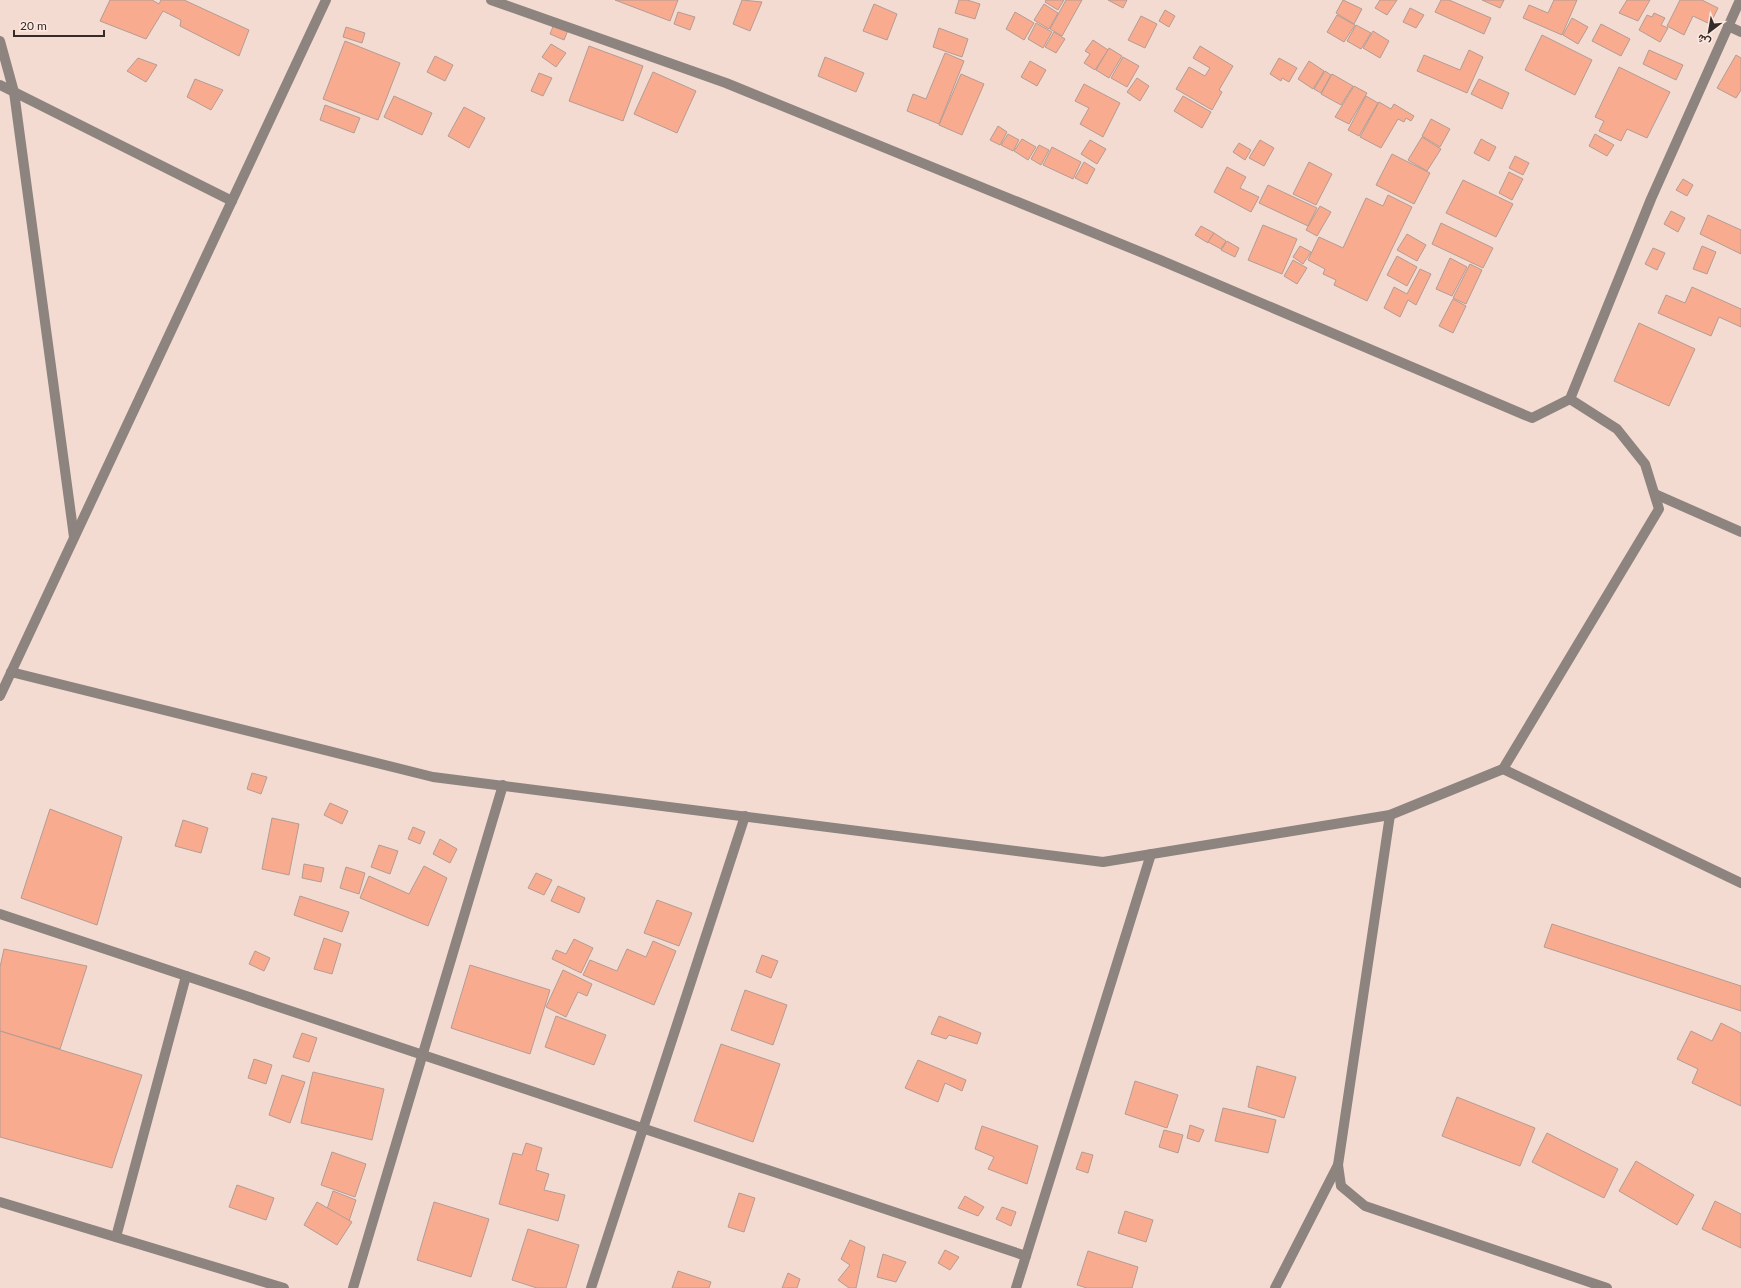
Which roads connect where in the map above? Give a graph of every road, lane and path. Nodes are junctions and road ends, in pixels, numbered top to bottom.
1 (326, 0) edge
2 (491, 0) edge
3 (1740, 0) edge
4 (1728, 26) junction
5 (1741, 32) edge
6 (0, 41) edge
7 (0, 85) edge
8 (14, 92) junction
9 (232, 201) junction
10 (1570, 399) junction
11 (1655, 494) junction
12 (1741, 532) edge
13 (75, 537) junction
14 (11, 672) junction
15 (0, 696) edge
16 (1504, 769) junction
17 (503, 785) junction
18 (1390, 815) junction
19 (745, 816) junction
20 (1150, 854) junction
21 (1741, 883) edge
22 (0, 914) edge
23 (186, 976) junction
24 (422, 1055) junction
25 (643, 1128) junction
26 (1338, 1165) junction
27 (0, 1202) edge
28 (116, 1237) junction
29 (1026, 1256) junction
30 (284, 1288) edge
31 (353, 1288) edge
32 (591, 1288) edge
33 (1016, 1288) edge
34 (1275, 1288) edge
35 (1607, 1288) edge

1 - 9 street
2 - 10 street
3 - 4 street
4 - 5 street
4 - 10 street
6 - 8 street
7 - 8 street
8 - 9 street
8 - 13 street
9 - 13 street
10 - 11 street
11 - 12 street
11 - 16 street
13 - 14 street
14 - 15 street
14 - 17 street
16 - 18 street
16 - 21 street
17 - 19 street
17 - 24 street
18 - 20 street
18 - 26 street
19 - 20 street
19 - 25 street
20 - 29 street
22 - 23 street
23 - 24 street
23 - 28 street
24 - 25 street
24 - 31 street
25 - 29 street
25 - 32 street
26 - 34 street
26 - 35 street
27 - 28 street
28 - 30 street
29 - 33 street

